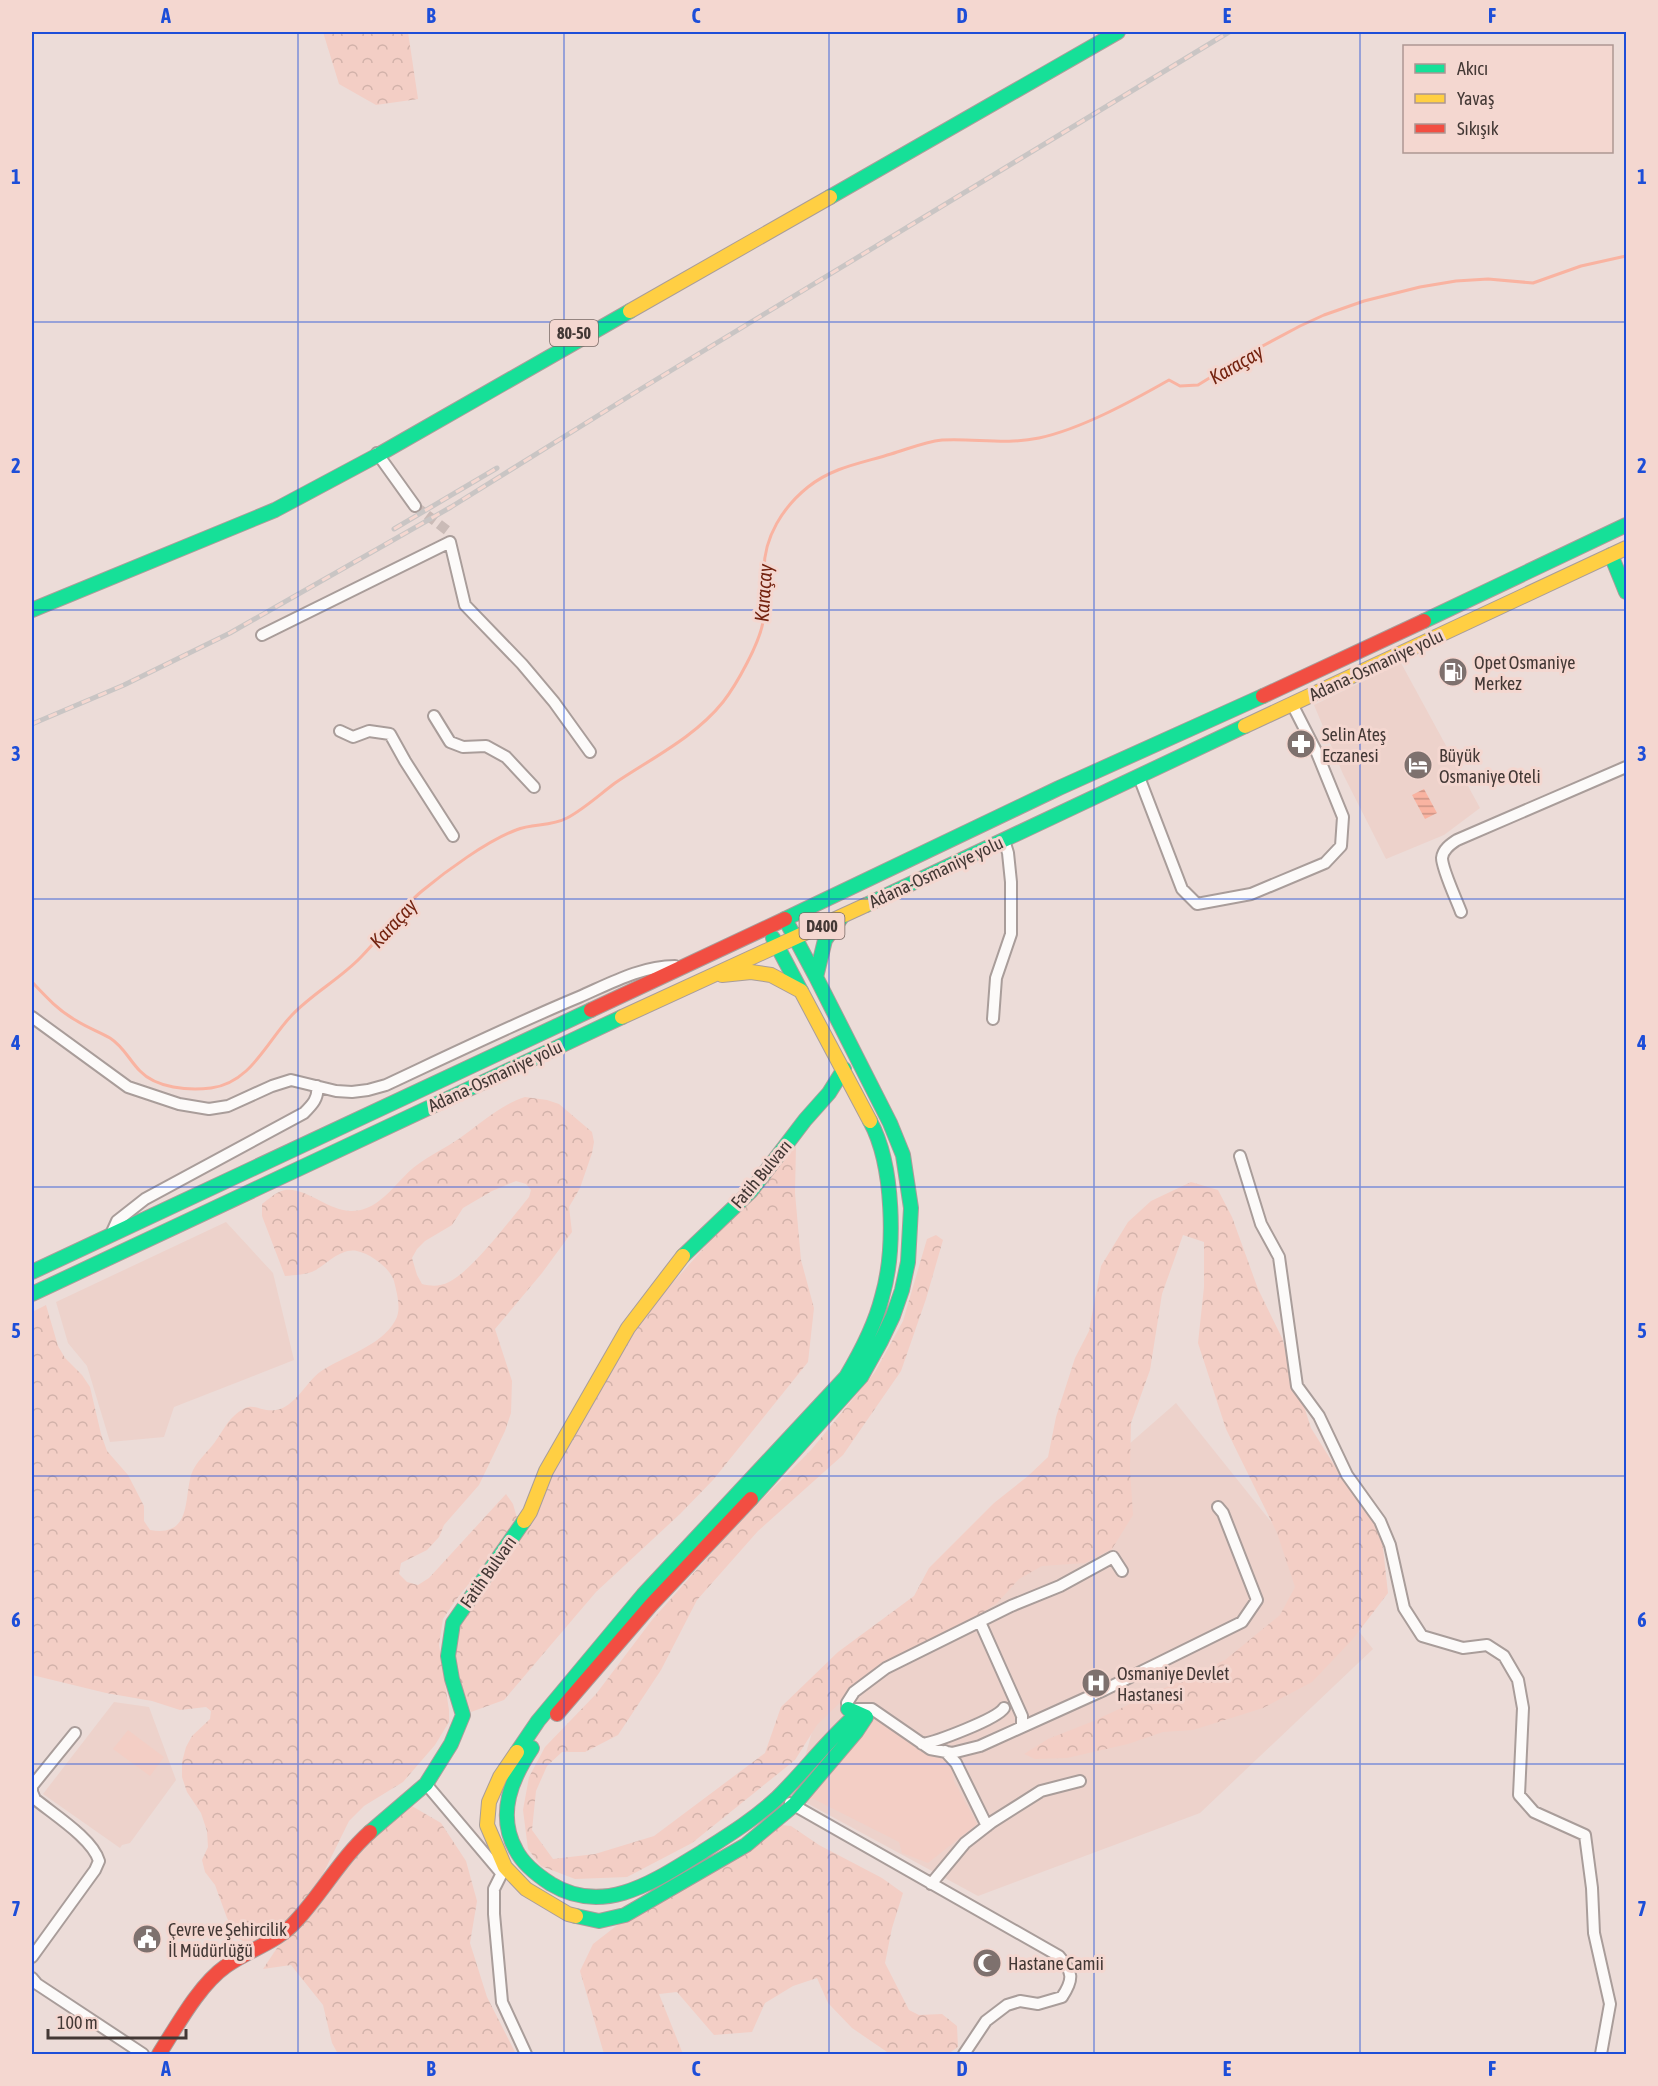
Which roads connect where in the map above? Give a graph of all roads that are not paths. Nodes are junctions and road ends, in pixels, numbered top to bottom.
1 (1101, 32) edge
2 (1118, 32) edge
3 (376, 452) junction
4 (416, 506) tunnel mouth
5 (1626, 525) edge
6 (1626, 548) edge
7 (1611, 555) junction
8 (1623, 576) edge
9 (1626, 592) edge
10 (32, 603) edge
11 (32, 610) edge
12 (262, 635) dead end
13 (1293, 704) junction
14 (434, 716) dead end
15 (340, 731) dead end
16 (590, 752) dead end
17 (1626, 767) edge
18 (1139, 777) junction
19 (534, 787) dead end
20 (453, 836) dead end
21 (1004, 840) junction
22 (1461, 912) dead end
23 (842, 917) junction
24 (785, 919) junction
25 (768, 927) junction
26 (795, 938) junction
27 (778, 947) junction
28 (684, 967) junction
29 (710, 976) junction
30 (816, 976) junction
31 (801, 992) junction
32 (32, 1017) edge
33 (993, 1019) dead end
34 (844, 1070) junction
35 (317, 1086) junction
36 (1240, 1156) dead end
37 (110, 1235) junction
38 (32, 1272) edge
39 (32, 1294) edge
40 (1218, 1507) dead end
41 (1122, 1571) dead end
42 (980, 1622) junction
43 (1004, 1708) dead end
44 (848, 1709) junction
45 (1022, 1727) junction
46 (75, 1733) dead end
47 (922, 1744) junction
48 (945, 1751) junction
49 (1080, 1781) dead end
50 (426, 1784) junction
51 (781, 1793) junction
52 (794, 1805) junction
53 (987, 1826) junction
54 (503, 1870) junction
55 (931, 1884) junction
56 (32, 1956) edge
57 (32, 1978) edge
58 (143, 2055) edge
59 (159, 2055) edge
60 (526, 2055) edge
61 (964, 2055) edge
62 (1601, 2055) edge

1 - 3 main road, 80-50
2 - 3 main road
3 - 4 street
3 - 10 main road, 80-50
3 - 11 main road
5 - 24 main road, Adana-Osmaniye yolu / D400
6 - 7 main road, D400
7 - 8 main road
7 - 13 main road, Adana-Osmaniye yolu / D400
8 - 9 main road
12 - 16 street
13 - 18 main road, Adana-Osmaniye yolu / D400
13 - 18 street
14 - 19 street
15 - 20 street
17 - 22 street
18 - 21 main road, Adana-Osmaniye yolu / D400
21 - 23 main road, Adana-Osmaniye yolu / D400
21 - 33 street
23 - 26 main road, Adana-Osmaniye yolu / D400
23 - 30 main road
24 - 25 main road, Adana-Osmaniye yolu / D400
24 - 26 main road
25 - 27 main road
25 - 28 main road, Adana-Osmaniye yolu / D400
26 - 27 main road, Adana-Osmaniye yolu / D400
26 - 30 main road
27 - 29 main road, Adana-Osmaniye yolu / D400
27 - 31 main road
28 - 35 street
28 - 37 main road, Adana-Osmaniye yolu / D400
29 - 31 main road
29 - 39 main road, Adana-Osmaniye yolu / D400
30 - 51 main road
31 - 34 main road
32 - 35 street
34 - 50 main road, Fatih Bulvarı
34 - 54 main road
35 - 37 street
36 - 62 street
37 - 38 main road, Adana-Osmaniye yolu / D400
40 - 45 street
41 - 42 street
42 - 44 street
42 - 45 street
43 - 47 street
44 - 47 street
44 - 51 main road
44 - 52 main road
45 - 48 street
46 - 56 street
47 - 48 street
48 - 53 street
49 - 53 street
50 - 54 street
50 - 59 main road, Fatih Bulvarı
51 - 52 street
52 - 54 main road
52 - 55 street
53 - 55 street
54 - 60 street
55 - 61 street
57 - 58 street

